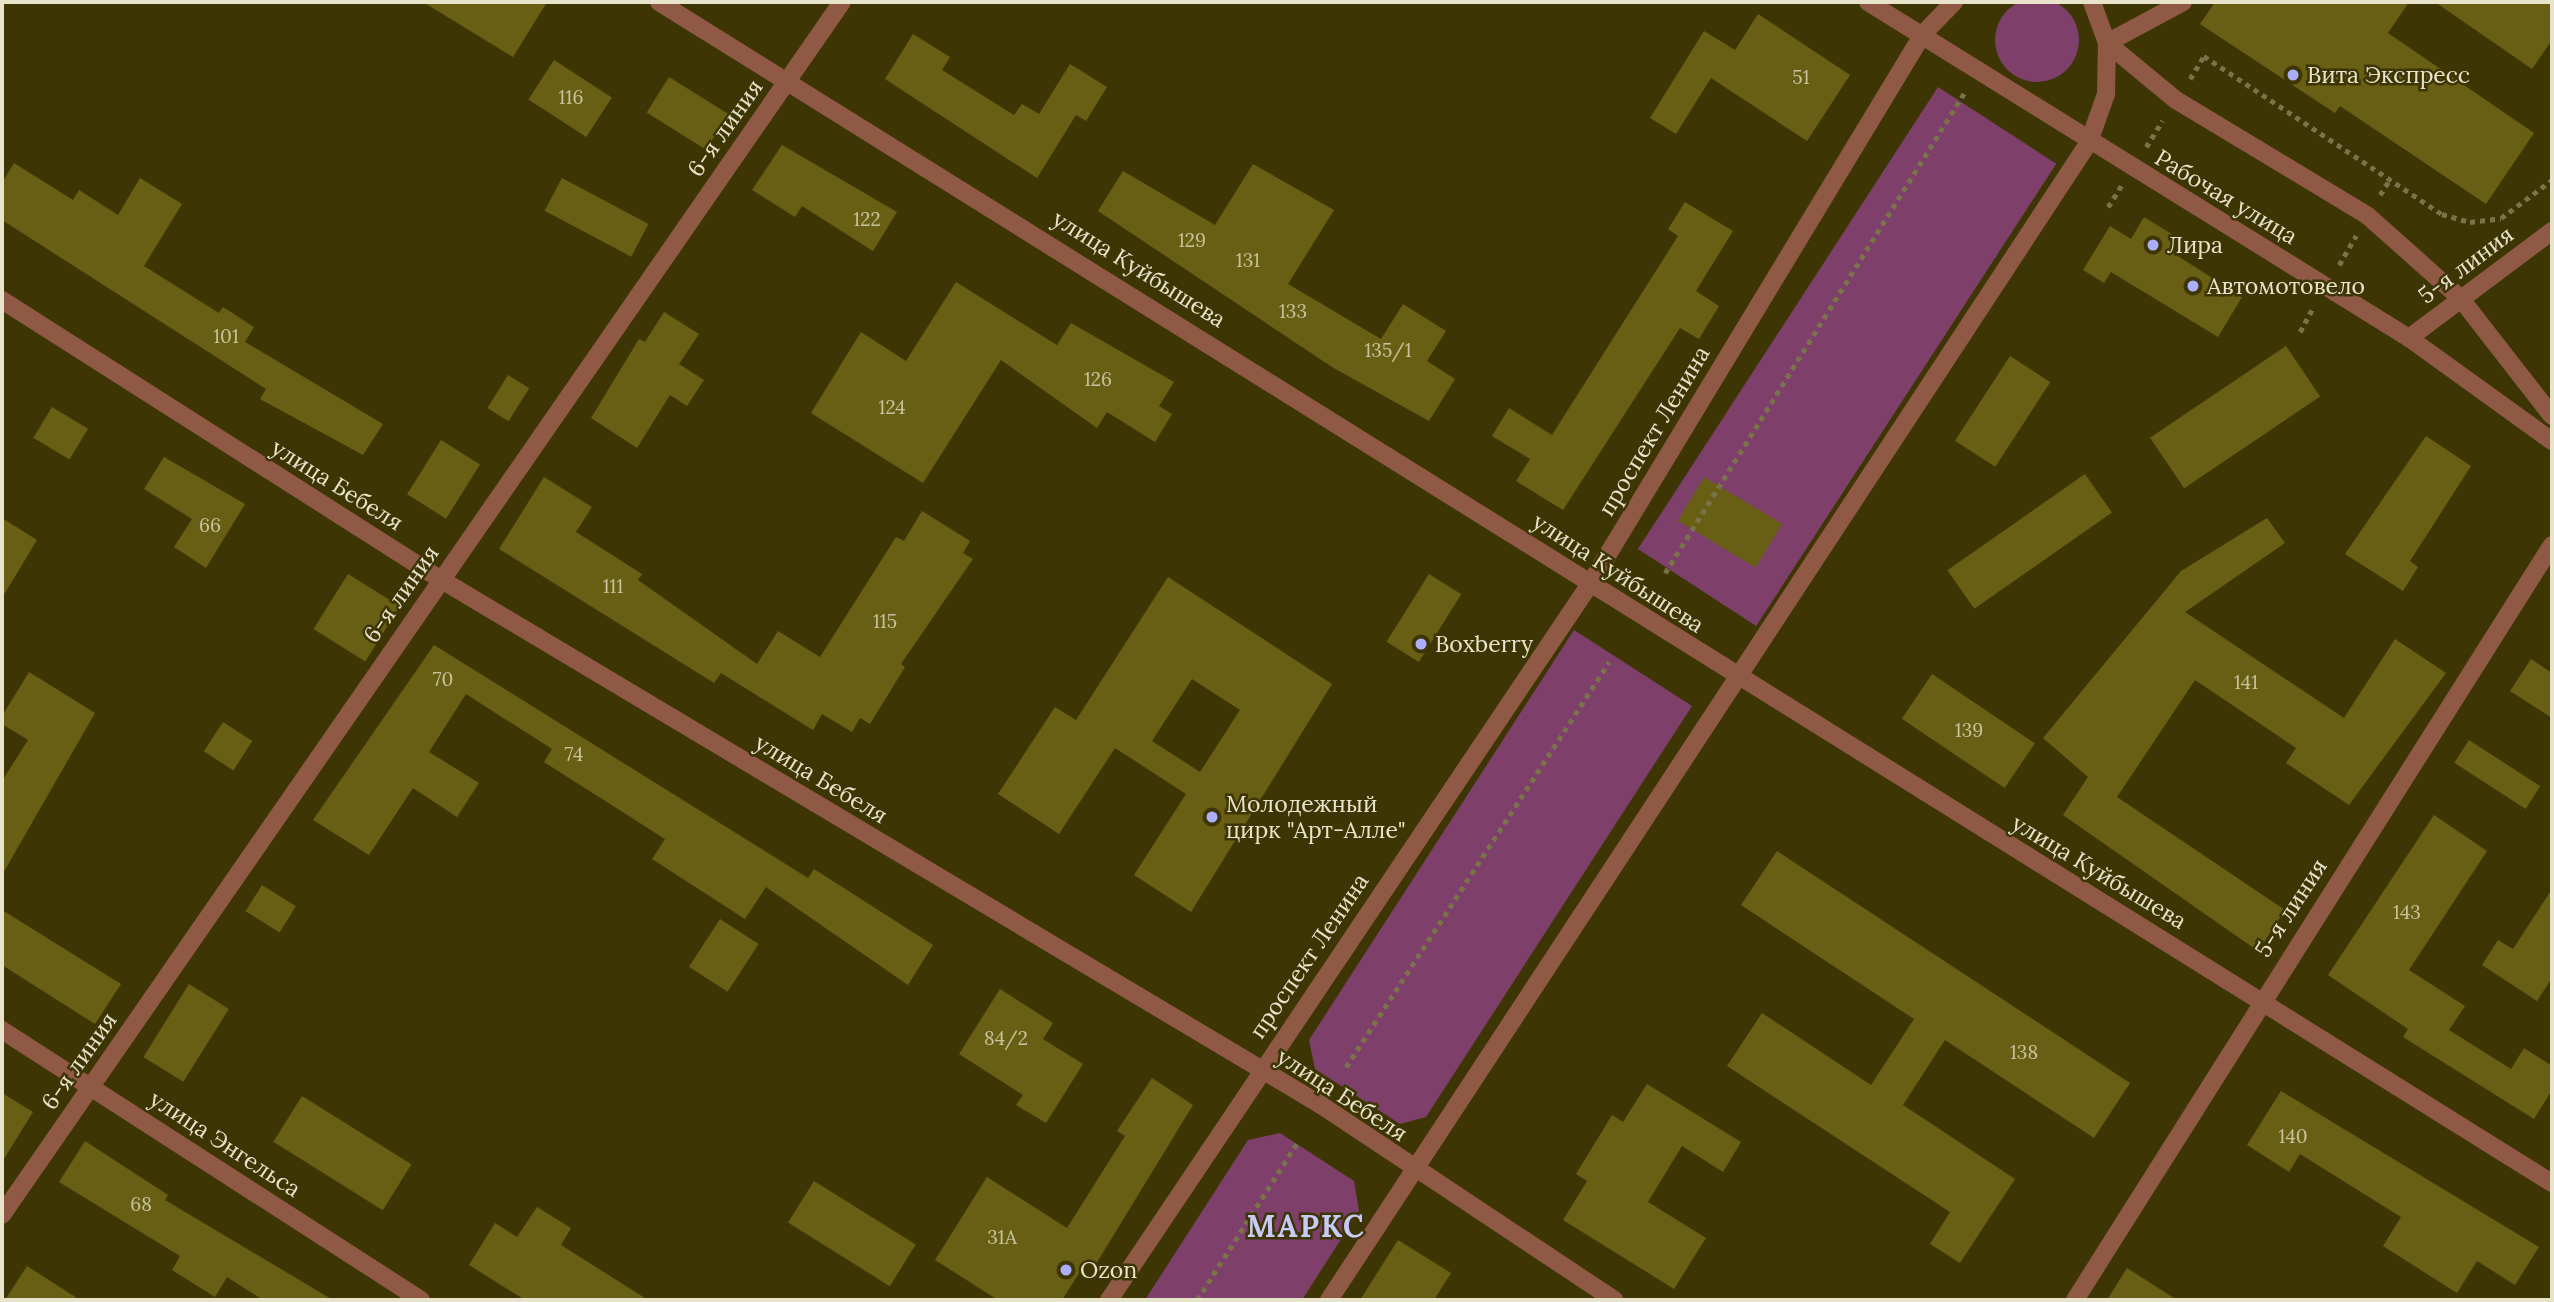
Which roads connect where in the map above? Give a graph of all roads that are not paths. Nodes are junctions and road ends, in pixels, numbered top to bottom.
1 (659, 2) edge
2 (842, 2) edge
3 (1868, 2) edge
4 (1954, 2) edge
5 (2091, 2) edge
6 (2183, 2) edge
7 (1923, 34) junction
8 (2107, 43) junction
9 (787, 81) junction
10 (2089, 142) junction
11 (2552, 231) edge
12 (2461, 299) junction
13 (2, 300) edge
14 (2409, 338) junction
15 (2552, 416) edge
16 (2552, 441) edge
17 (2552, 545) edge
18 (440, 579) junction
19 (1590, 584) junction
20 (1740, 681) junction
21 (2261, 1000) junction
22 (2, 1030) edge
23 (1261, 1071) junction
24 (91, 1087) junction
25 (1417, 1173) junction
26 (2552, 1183) edge
27 (2, 1215) edge
28 (421, 1300) edge
29 (1109, 1300) edge
30 (1329, 1300) edge
31 (1614, 1300) edge
32 (2075, 1300) edge

1 - 9 street, улица Куйбышева
2 - 9 street, 6-я линия
3 - 7 street, Рабочая улица
4 - 7 street, проспект Ленина
5 - 8 street
6 - 8 street
7 - 10 street, Рабочая улица
7 - 19 street, проспект Ленина
8 - 10 street
8 - 12 street
9 - 18 street, 6-я линия
9 - 19 street, улица Куйбышева
10 - 14 street, Рабочая улица
10 - 20 street
11 - 12 street, 5-я линия
12 - 14 street, 5-я линия
12 - 15 street
13 - 18 street, улица Бебеля
14 - 16 street, Рабочая улица
17 - 21 street, 5-я линия
18 - 23 street, улица Бебеля
18 - 24 street, 6-я линия
19 - 20 street, улица Куйбышева
19 - 23 street, проспект Ленина
20 - 21 street, улица Куйбышева
20 - 25 street
21 - 26 street, улица Куйбышева
21 - 32 street, 5-я линия
22 - 24 street, улица Энгельса
23 - 25 street, улица Бебеля
23 - 29 street, проспект Ленина
24 - 27 street, 6-я линия
24 - 28 street, улица Энгельса
25 - 30 street
25 - 31 street, улица Бебеля

